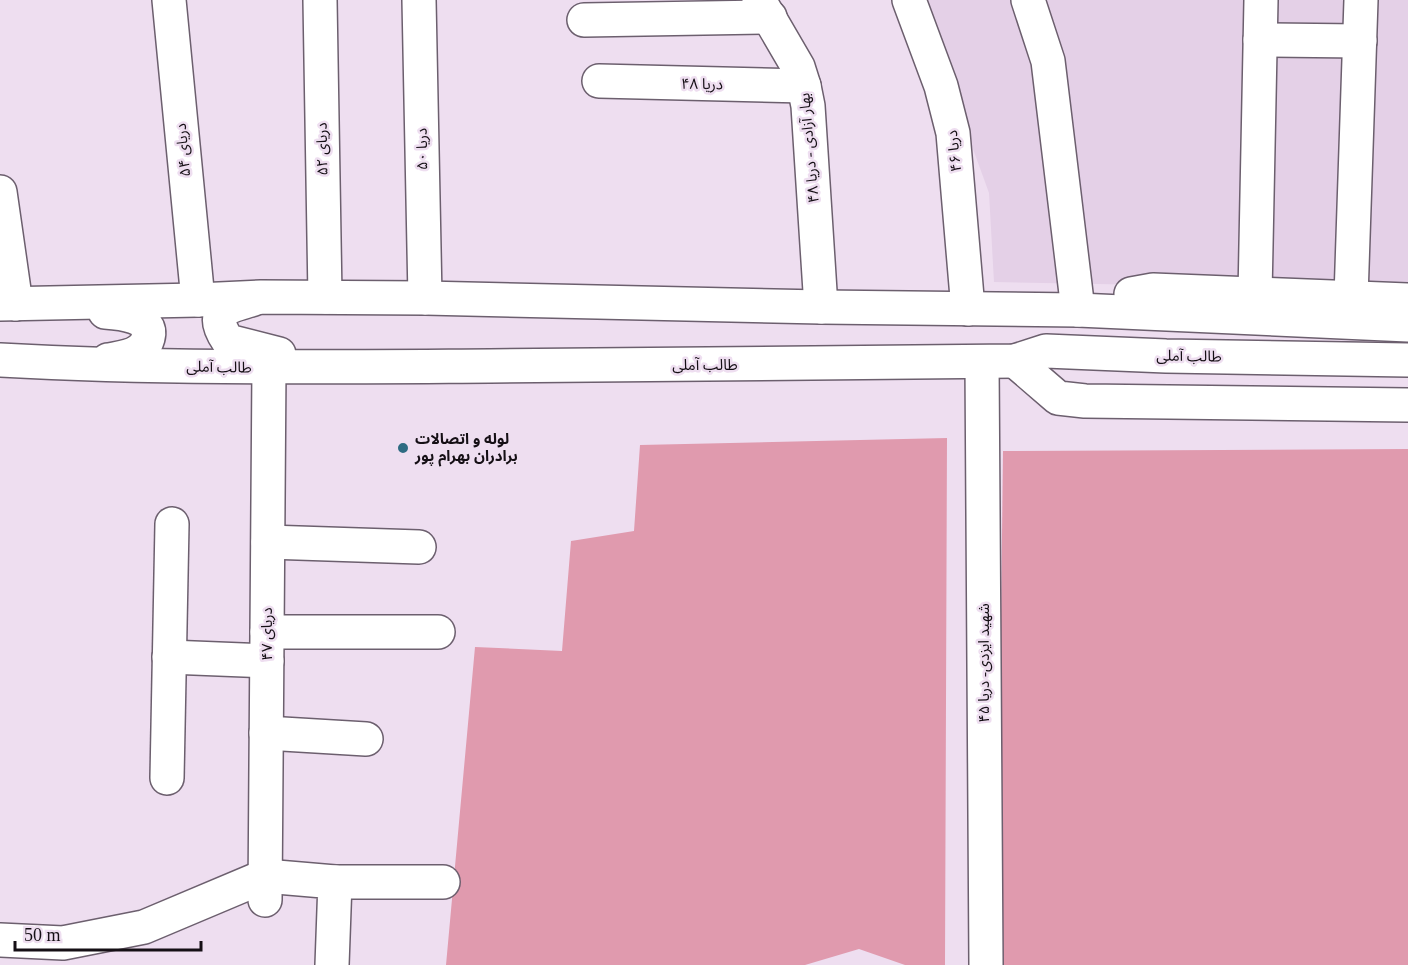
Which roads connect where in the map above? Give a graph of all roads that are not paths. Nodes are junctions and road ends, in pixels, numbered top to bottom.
1 (169, 0) edge
2 (320, 0) edge
3 (419, 0) edge
4 (909, 0) edge
5 (1028, 0) edge
6 (1051, 0) edge
7 (1261, 0) edge
8 (1361, 0) edge
9 (764, 8) edge
10 (584, 20) dead end
11 (1260, 40) junction
12 (1360, 41) junction
13 (1048, 61) junction
14 (599, 81) dead end
15 (804, 86) junction
16 (0, 192) edge
17 (1255, 294) junction
18 (261, 297) junction
19 (325, 297) junction
20 (1351, 297) junction
21 (425, 298) junction
22 (198, 300) junction
23 (1408, 300) edge
24 (8, 304) edge
25 (821, 306) junction
26 (968, 309) junction
27 (1078, 310) junction
28 (1408, 325) edge
29 (0, 360) edge
30 (1408, 360) edge
31 (1015, 361) junction
32 (982, 362) junction
33 (80, 364) junction
34 (330, 367) junction
35 (269, 368) junction
36 (1408, 405) edge
37 (172, 524) dead end
38 (268, 542) junction
39 (419, 547) dead end
40 (438, 632) dead end
41 (267, 646) junction
42 (169, 657) junction
43 (266, 733) junction
44 (366, 739) dead end
45 (167, 778) dead end
46 (335, 882) junction
47 (443, 882) dead end
48 (265, 888) junction
49 (0, 940) edge
50 (62, 954) edge
51 (332, 965) edge
52 (986, 965) edge

1 - 22 street, دریای ۵۴
2 - 19 street, دریای ۵۲
3 - 21 street, دریا ۵۰
4 - 26 street, دریا ۴۶
5 - 13 street
6 - 13 street
7 - 11 street
8 - 12 street
9 - 10 street
9 - 15 street, بهار آزادی - دریا ۴۸
11 - 12 street
11 - 17 street
12 - 20 street
13 - 27 street
14 - 15 street, دریا ۴۸
15 - 25 street, بهار آزادی - دریا ۴۸
16 - 24 street
17 - 20 street
17 - 27 street
18 - 19 street
18 - 22 street
18 - 34 street
19 - 21 street
20 - 23 street
21 - 25 street
22 - 24 street
24 - 33 street
25 - 26 street
26 - 27 street
27 - 28 street
29 - 33 street, طالب آملی
30 - 31 street, طالب آملی
31 - 32 street, طالب آملی
31 - 36 street
32 - 34 street, طالب آملی
32 - 52 street, شهید ایزدی- دریا ۴۵
33 - 35 street, طالب آملی
34 - 35 street, طالب آملی
35 - 38 street, دریای ۴۷
37 - 42 street
38 - 39 street
38 - 41 street, دریای ۴۷
40 - 41 street
41 - 42 street
41 - 43 street, دریای ۴۷
42 - 45 street
43 - 44 street
43 - 48 street, دریای ۴۷
46 - 47 street
46 - 48 street
46 - 51 street
48 - 50 street
49 - 50 street

